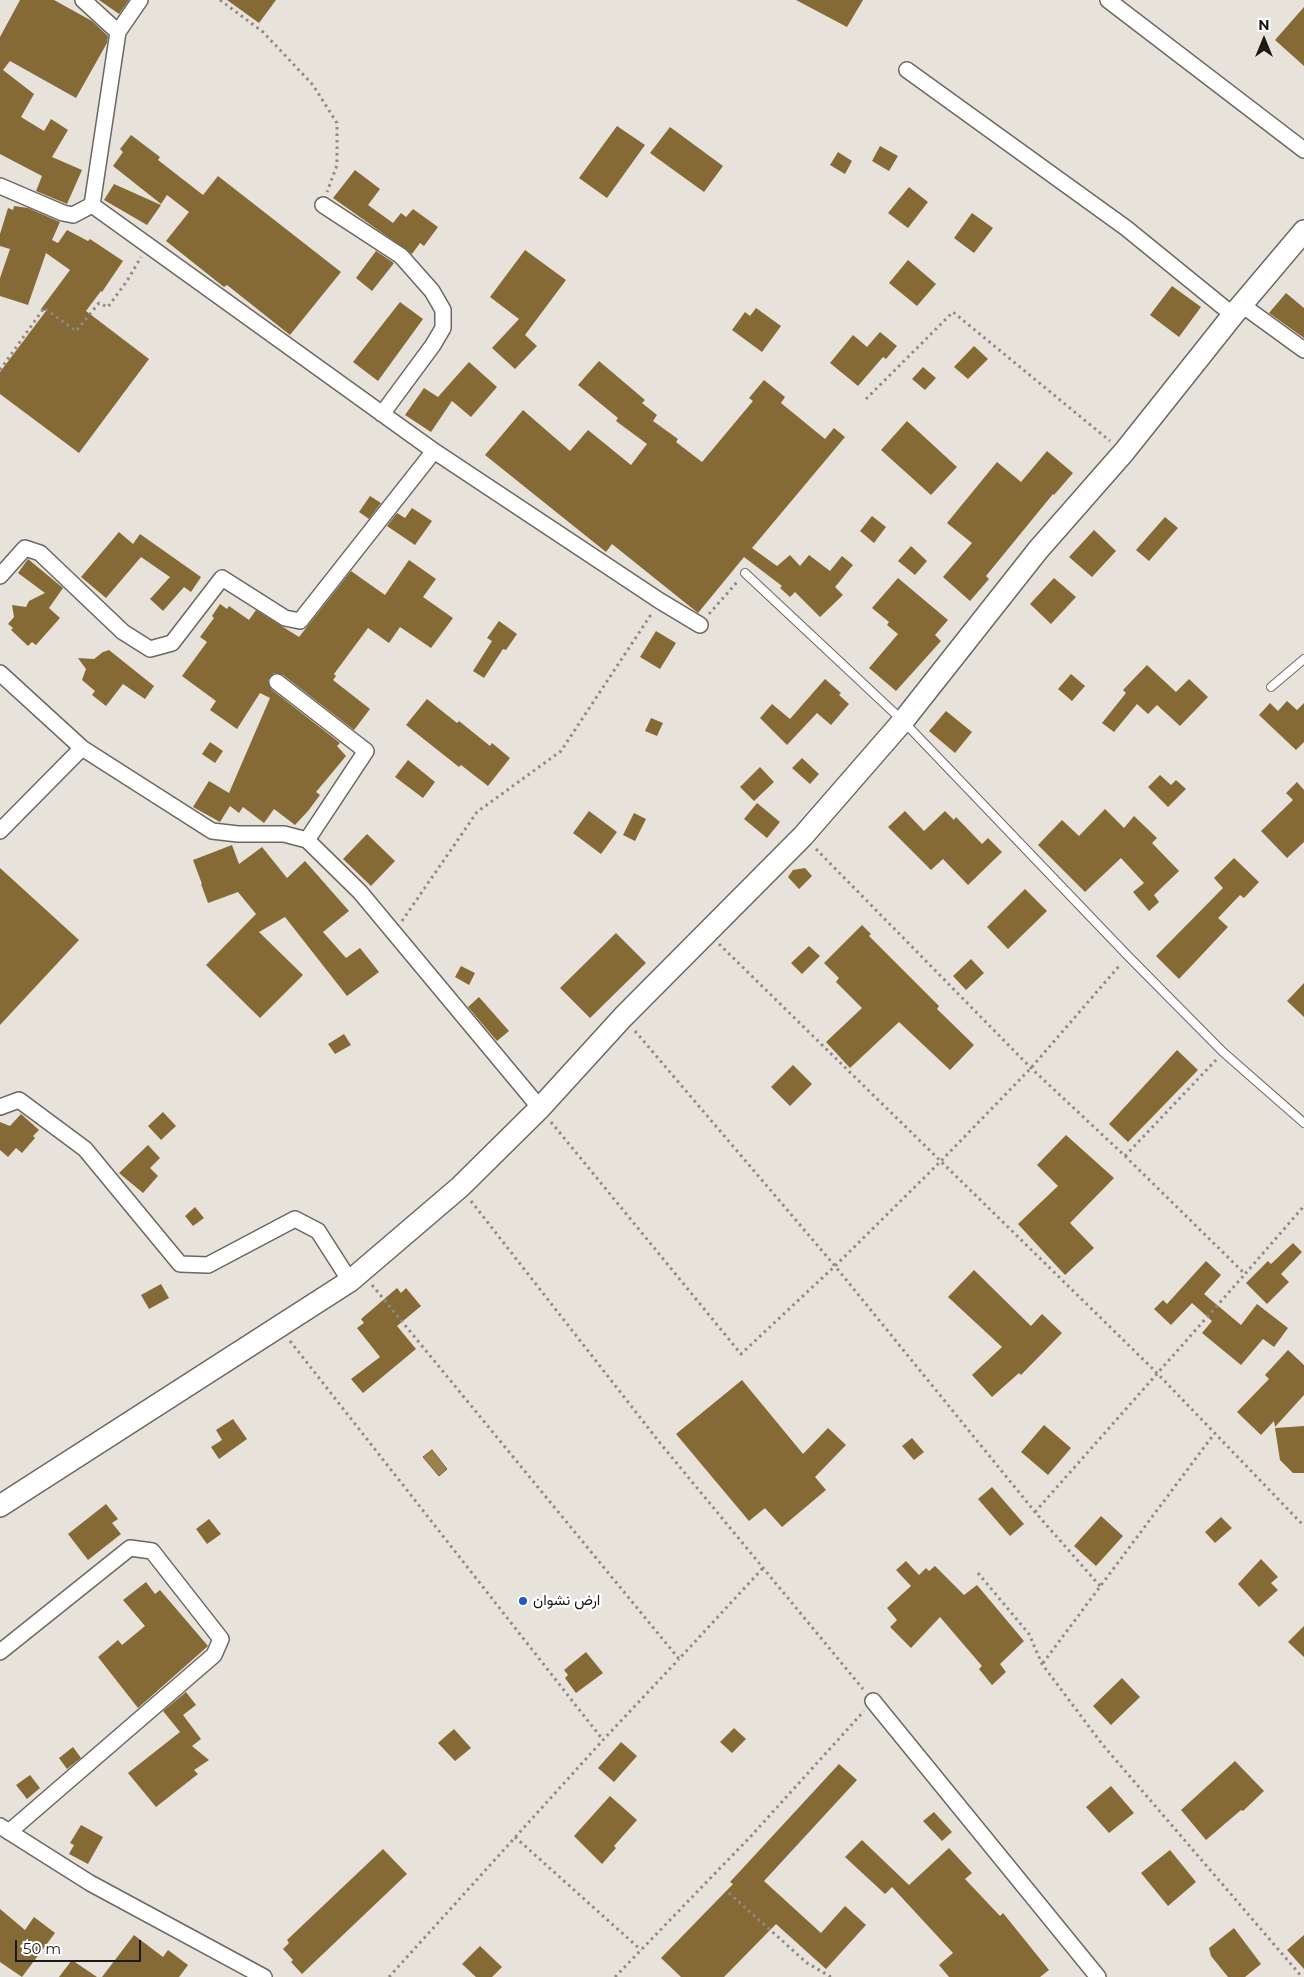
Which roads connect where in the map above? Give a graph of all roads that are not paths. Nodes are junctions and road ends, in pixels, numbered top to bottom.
1 (83, 0) edge
2 (140, 0) edge
3 (1108, 0) edge
4 (118, 32) junction
5 (907, 70) dead end
6 (1304, 150) edge
7 (0, 186) edge
8 (323, 205) road end
9 (92, 206) junction
10 (1304, 231) edge
11 (1237, 310) junction
12 (1304, 350) edge
13 (382, 414) junction
14 (434, 451) junction
15 (745, 573) road end
16 (0, 576) edge
17 (700, 625) road end
18 (1304, 659) edge
19 (0, 673) edge
20 (277, 682) dead end
21 (1271, 687) dead end
22 (903, 721) junction
23 (82, 748) junction
24 (0, 831) edge
25 (307, 840) junction
26 (0, 1107) edge
27 (540, 1108) junction
28 (1304, 1123) edge
29 (356, 1276) junction
30 (0, 1506) edge
31 (0, 1652) edge
32 (873, 1702) road end
33 (5, 1829) edge
34 (264, 1977) edge
35 (1098, 1977) edge

1 - 4 street
2 - 4 street
3 - 6 street
4 - 9 street
5 - 11 street
7 - 9 street
8 - 13 street
9 - 13 street
10 - 11 street
11 - 12 street
11 - 22 street
13 - 14 street
14 - 16 street
14 - 17 street
15 - 22 lane
18 - 21 lane
19 - 23 street
20 - 25 street
22 - 27 street
22 - 28 lane
23 - 24 street
23 - 25 street
25 - 27 street
26 - 29 street
27 - 29 street
29 - 30 street
31 - 33 street
32 - 35 street
33 - 34 street

